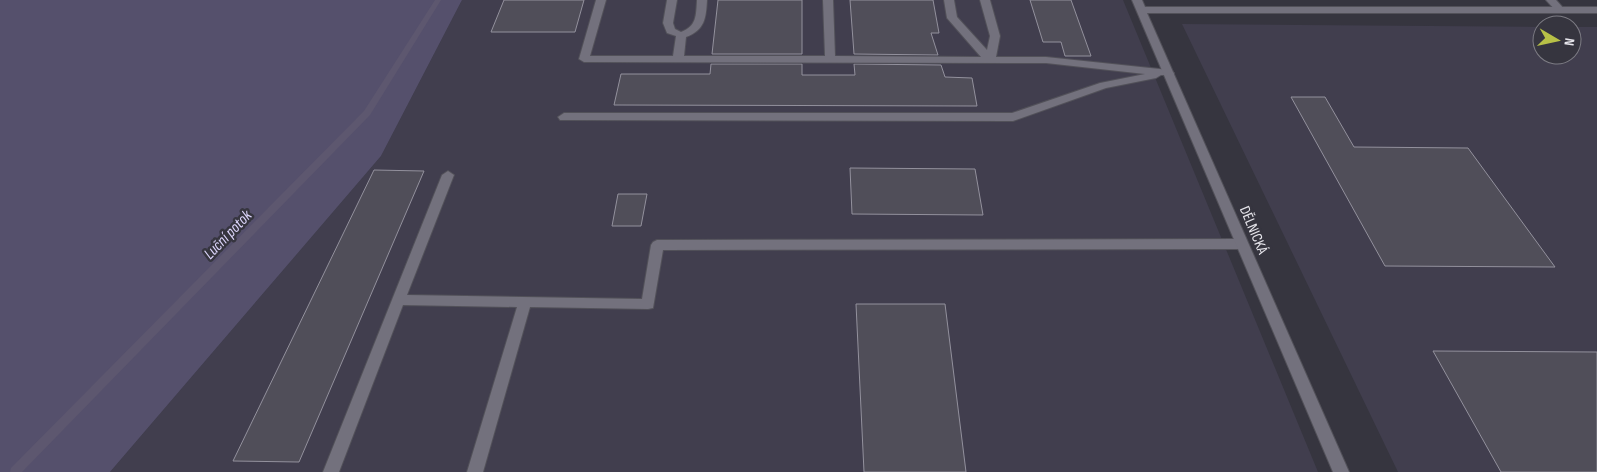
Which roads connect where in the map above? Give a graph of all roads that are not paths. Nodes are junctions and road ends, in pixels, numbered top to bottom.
1 (601, 0) edge
2 (672, 0) edge
3 (702, 0) edge
4 (828, 0) edge
5 (949, 0) edge
6 (986, 0) edge
7 (1551, 0) edge
8 (1139, 5) edge
9 (1560, 10) junction
10 (1597, 10) edge
11 (682, 35) junction
12 (678, 60) junction
13 (830, 60) junction
14 (990, 60) junction
15 (1168, 73) junction
16 (564, 117) dead end
17 (448, 176) dead end
18 (1242, 244) junction
19 (399, 300) junction
20 (524, 302) junction
21 (331, 472) edge
22 (475, 472) edge
23 (1341, 472) edge

1 - 12 street
2 - 11 street
3 - 11 street
4 - 13 street
5 - 14 street
6 - 14 street
7 - 9 street
8 - 9 street
8 - 15 street, DĚLNICKÁ
9 - 10 street
11 - 12 street
12 - 13 street
13 - 14 street
14 - 15 street
15 - 16 street
15 - 18 street, DĚLNICKÁ
17 - 19 street
18 - 20 street
18 - 23 street, DĚLNICKÁ
19 - 20 street
19 - 21 street
20 - 22 street

